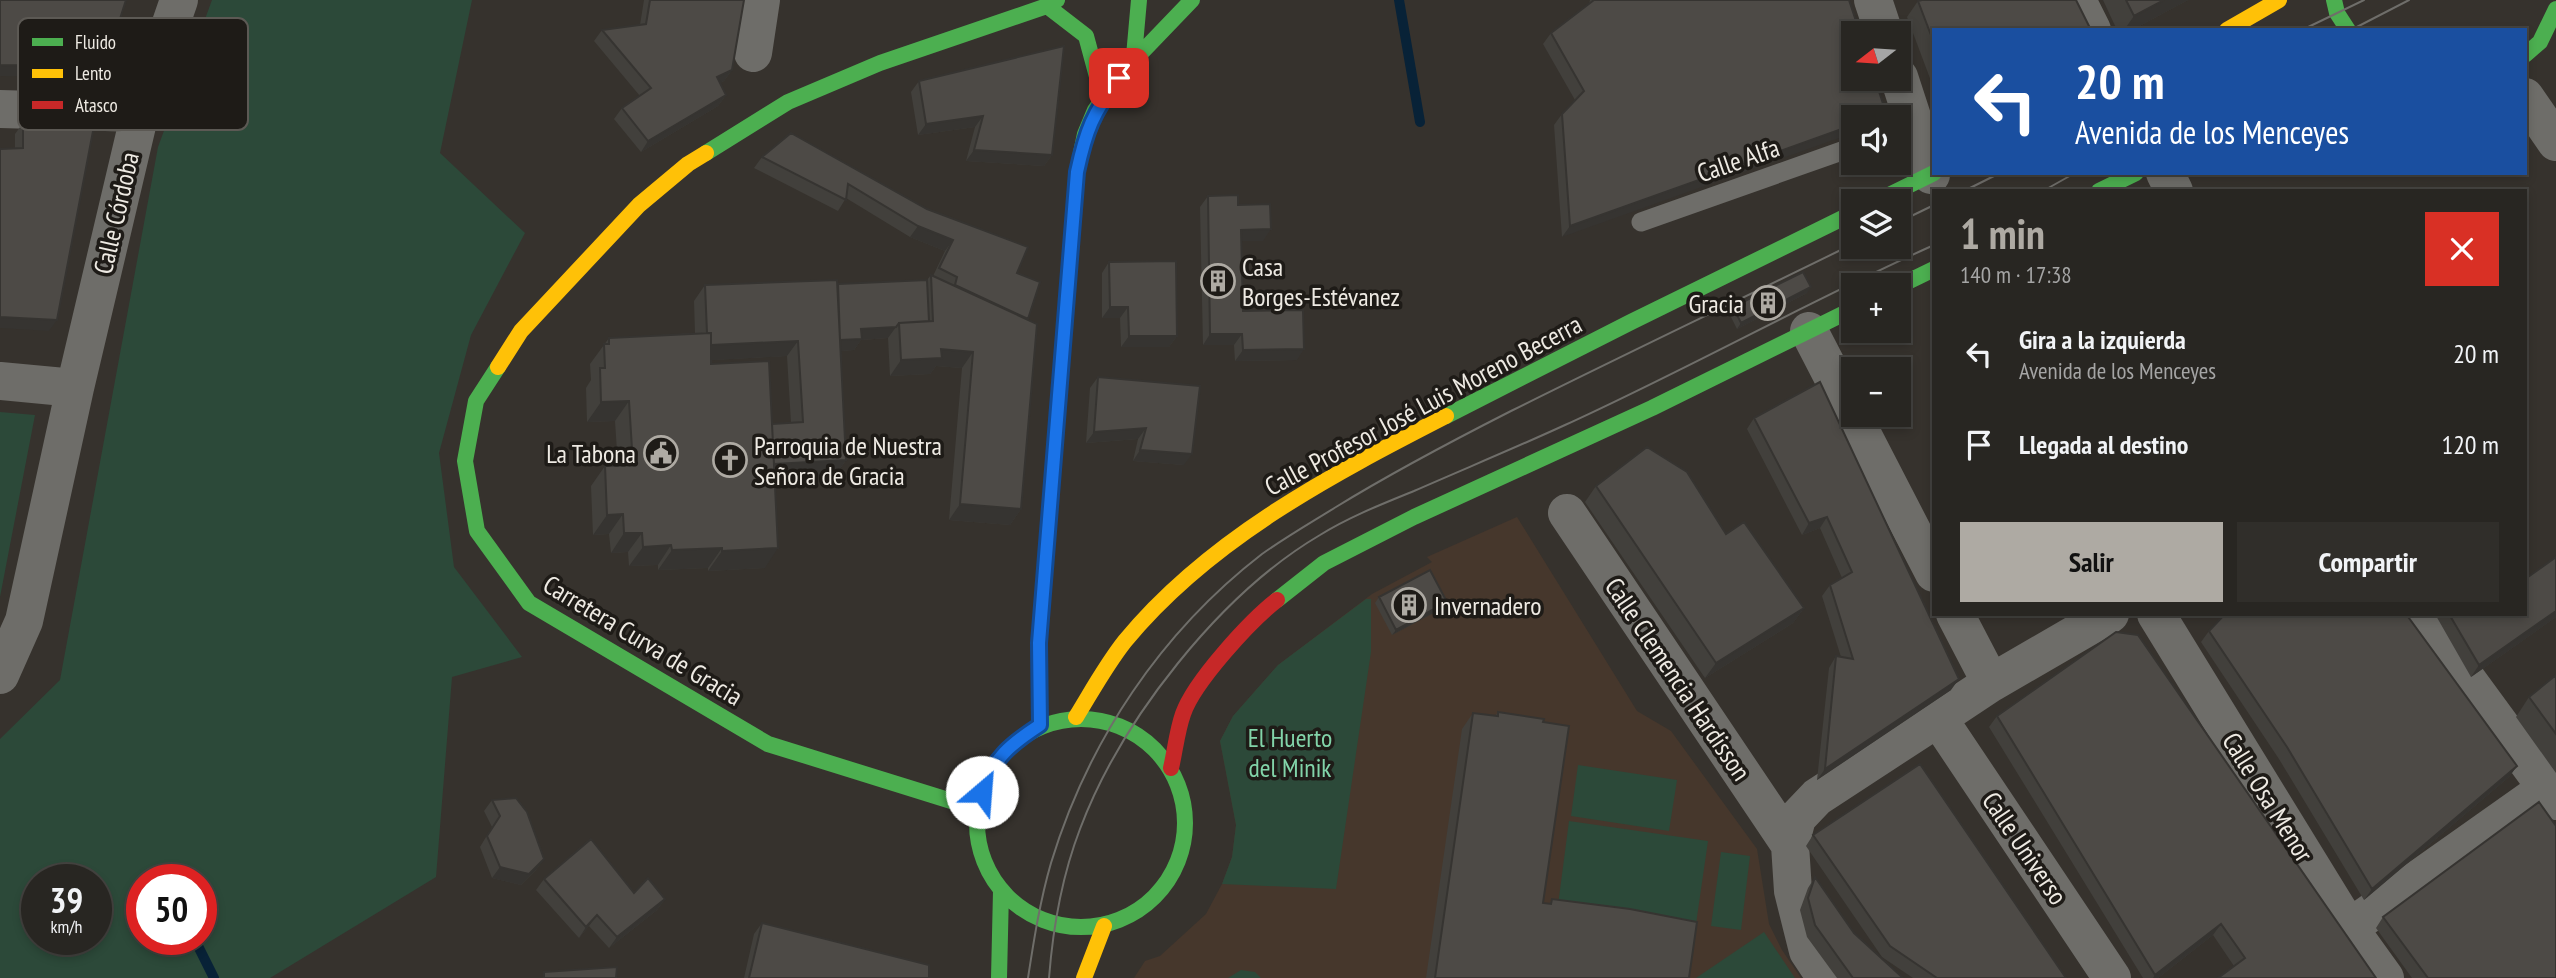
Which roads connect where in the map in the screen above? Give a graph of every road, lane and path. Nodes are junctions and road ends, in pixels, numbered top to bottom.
1 (179, 0) edge
2 (761, 0) edge
3 (1139, 0) edge
4 (1192, 0) edge
5 (1873, 0) edge
6 (2077, 0) edge
7 (2278, 0) edge
8 (2334, 0) edge
9 (1052, 3) edge
10 (2556, 9) edge
11 (173, 18) edge
12 (1880, 21) edge
13 (2091, 28) edge
14 (2231, 28) edge
15 (2347, 28) edge
16 (753, 53) dead end
17 (2527, 53) edge
18 (1134, 57) junction
19 (1103, 99) junction
20 (2527, 100) edge
21 (0, 109) edge
22 (18, 110) edge
23 (136, 130) edge
24 (1911, 136) edge
25 (2556, 142) edge
26 (1841, 151) edge
27 (1932, 174) edge
28 (2132, 175) edge
29 (1901, 189) edge
30 (2103, 189) edge
31 (1841, 219) edge
32 (1641, 222) dead end
33 (1932, 270) edge
34 (1911, 280) edge
35 (1841, 315) edge
36 (1809, 331) junction
37 (0, 382) edge
38 (75, 388) junction
39 (1567, 513) dead end
40 (1932, 568) edge
41 (1956, 616) edge
42 (2107, 616) edge
43 (2157, 616) edge
44 (2420, 616) edge
45 (0, 675) edge
46 (1991, 683) junction
47 (1076, 717) junction
48 (1938, 718) junction
49 (1040, 725) junction
50 (1171, 768) junction
51 (2552, 794) edge
52 (977, 809) junction
53 (1790, 845) junction
54 (1001, 891) junction
55 (1104, 926) junction
56 (2349, 928) junction
57 (999, 978) edge
58 (1084, 978) edge
59 (1826, 978) edge
60 (2112, 978) edge
61 (2385, 978) edge

1 - 11 street, Calle Córdoba
2 - 16 street
3 - 18 main road
4 - 18 main road
5 - 12 street
6 - 13 street
7 - 14 main road
8 - 15 main road
9 - 19 main road
9 - 52 main road, Carretera Curva de Gracia
10 - 17 main road
18 - 19 main road
19 - 49 main road
20 - 25 street
21 - 22 street
23 - 38 street, Calle Córdoba
24 - 27 street
26 - 32 lane, Calle Alfa
27 - 29 main road
28 - 30 main road
31 - 47 main road, Calle Profesor José Luis Moreno Becerra
33 - 34 main road
35 - 36 main road
36 - 40 street
36 - 50 main road
37 - 38 street
38 - 45 street, Calle Córdoba
39 - 53 street, Calle Clemencia Hardisson
41 - 46 street
42 - 46 street
43 - 56 street, Calle Osa Menor
44 - 51 street
46 - 48 street
47 - 49 main road
47 - 50 main road
48 - 53 street
48 - 60 street, Calle Universo
49 - 52 main road
50 - 55 main road
51 - 56 street
52 - 54 main road
53 - 59 street
54 - 55 main road
54 - 57 main road
55 - 58 main road
56 - 61 street, Calle Osa Menor

